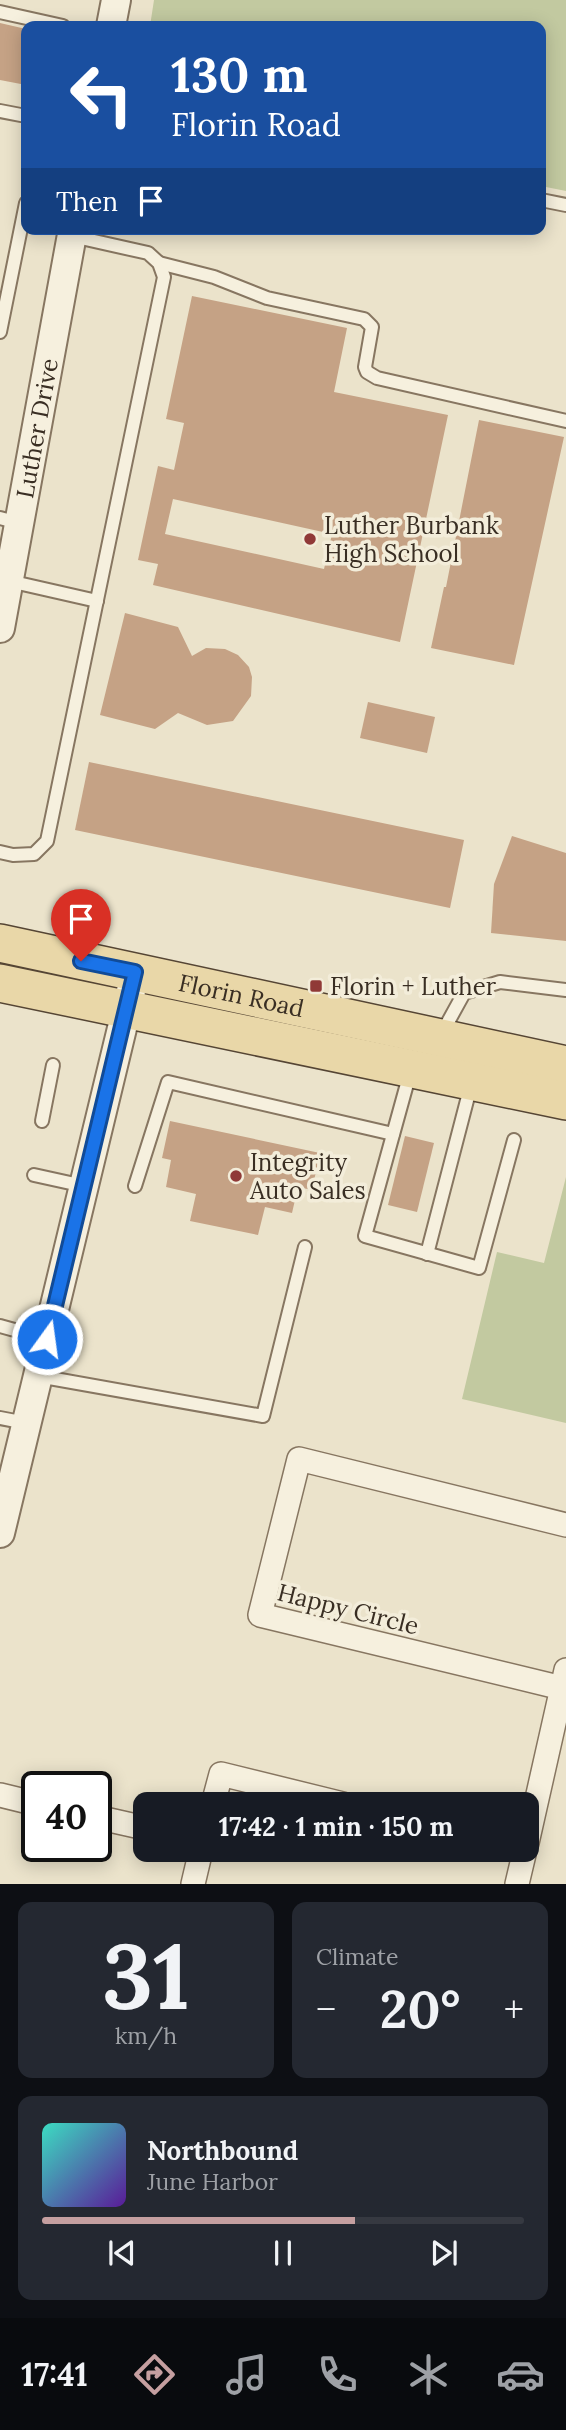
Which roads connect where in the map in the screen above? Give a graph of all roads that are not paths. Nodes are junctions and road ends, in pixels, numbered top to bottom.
1 (116, 0) edge
2 (0, 12) edge
3 (40, 21) edge
4 (112, 21) edge
5 (0, 111) edge
6 (21, 115) edge
7 (546, 201) edge
8 (566, 205) edge
9 (21, 227) edge
10 (73, 235) edge
11 (80, 235) edge
12 (159, 263) junction
13 (0, 332) edge
14 (566, 421) edge
15 (10, 520) edge
16 (9, 581) junction
17 (97, 601) junction
18 (0, 628) edge
19 (0, 852) edge
20 (0, 943) edge
21 (135, 972) junction
22 (0, 983) edge
23 (566, 990) edge
24 (127, 1010) junction
25 (439, 1038) junction
26 (53, 1065) dead end
27 (566, 1065) edge
28 (411, 1069) junction
29 (472, 1082) junction
30 (566, 1101) edge
31 (41, 1121) dead end
32 (393, 1135) junction
33 (514, 1140) dead end
34 (34, 1175) dead end
35 (135, 1185) dead end
36 (84, 1186) junction
37 (305, 1247) dead end
38 (427, 1254) junction
39 (0, 1326) edge
40 (47, 1339) junction
41 (38, 1376) junction
42 (13, 1420) edge
43 (566, 1525) edge
44 (0, 1533) edge
45 (564, 1679) edge
46 (216, 1792) edge
47 (294, 1792) edge
48 (539, 1792) edge
49 (0, 1795) edge
50 (21, 1800) edge
51 (112, 1821) edge
52 (133, 1825) edge
53 (198, 1862) edge
54 (522, 1862) edge
55 (193, 1884) edge
56 (517, 1884) edge

1 - 4 street
2 - 3 lane
5 - 6 lane
7 - 8 lane
9 - 13 lane
10 - 15 street, Luther Drive
11 - 12 lane
12 - 14 lane
12 - 17 lane
15 - 16 street, Luther Drive
16 - 17 lane
16 - 18 street, Luther Drive
17 - 19 lane
20 - 21 main road, Florin Road
21 - 24 street
21 - 25 main road, Florin Road
22 - 24 main road, Florin Road
23 - 25 lane
24 - 28 main road, Florin Road
24 - 36 street
25 - 27 main road, Florin Road
26 - 31 lane
28 - 29 main road, Florin Road
28 - 32 lane
29 - 30 main road, Florin Road
29 - 38 lane
32 - 35 lane
32 - 38 lane
33 - 38 lane
34 - 36 lane
36 - 40 street
37 - 41 lane
39 - 40 lane
40 - 41 street
41 - 42 street
42 - 44 street
43 - 45 street, Happy Circle
45 - 48 street
46 - 47 street
49 - 50 street
51 - 52 street
53 - 55 street
54 - 56 street

